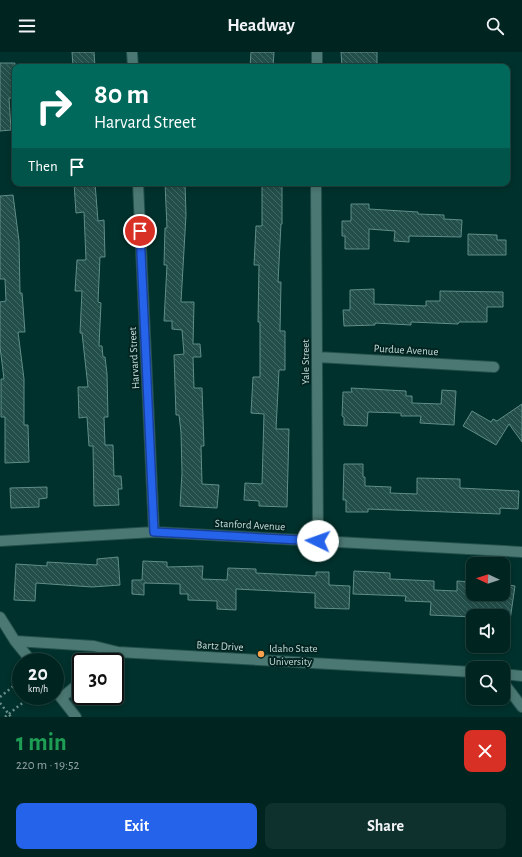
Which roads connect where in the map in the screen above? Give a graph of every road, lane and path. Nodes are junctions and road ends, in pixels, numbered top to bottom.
1 (132, 52) edge
2 (317, 52) edge
3 (133, 64) edge
4 (316, 64) edge
5 (138, 186) edge
6 (316, 186) edge
7 (317, 357) junction
8 (494, 367) dead end
9 (154, 532) junction
10 (0, 541) edge
11 (318, 541) junction
12 (522, 552) edge
13 (1, 621) edge
14 (15, 641) junction
15 (118, 652) joint
16 (25, 653) edge
17 (466, 672) edge
18 (510, 675) edge
19 (522, 676) edge
20 (12, 687) edge
21 (510, 691) edge
22 (0, 697) edge
23 (64, 702) edge
24 (0, 703) edge
25 (20, 705) edge
26 (522, 707) edge
27 (9, 714) junction
28 (5, 717) edge
29 (11, 717) edge
30 (76, 717) edge

1 - 3 street
2 - 4 street
5 - 9 street, Harvard Street
6 - 7 street, Yale Street
7 - 8 street, Purdue Avenue
7 - 11 street, Yale Street
9 - 10 street, Stanford Avenue
9 - 11 street, Stanford Avenue
11 - 12 street, Stanford Avenue
13 - 14 street
14 - 15 street, Bartz Drive
14 - 16 street
15 - 17 street, Bartz Drive
18 - 19 street
20 - 22 path
21 - 26 street
23 - 30 street
24 - 27 path
25 - 27 path
27 - 28 path
27 - 29 path

